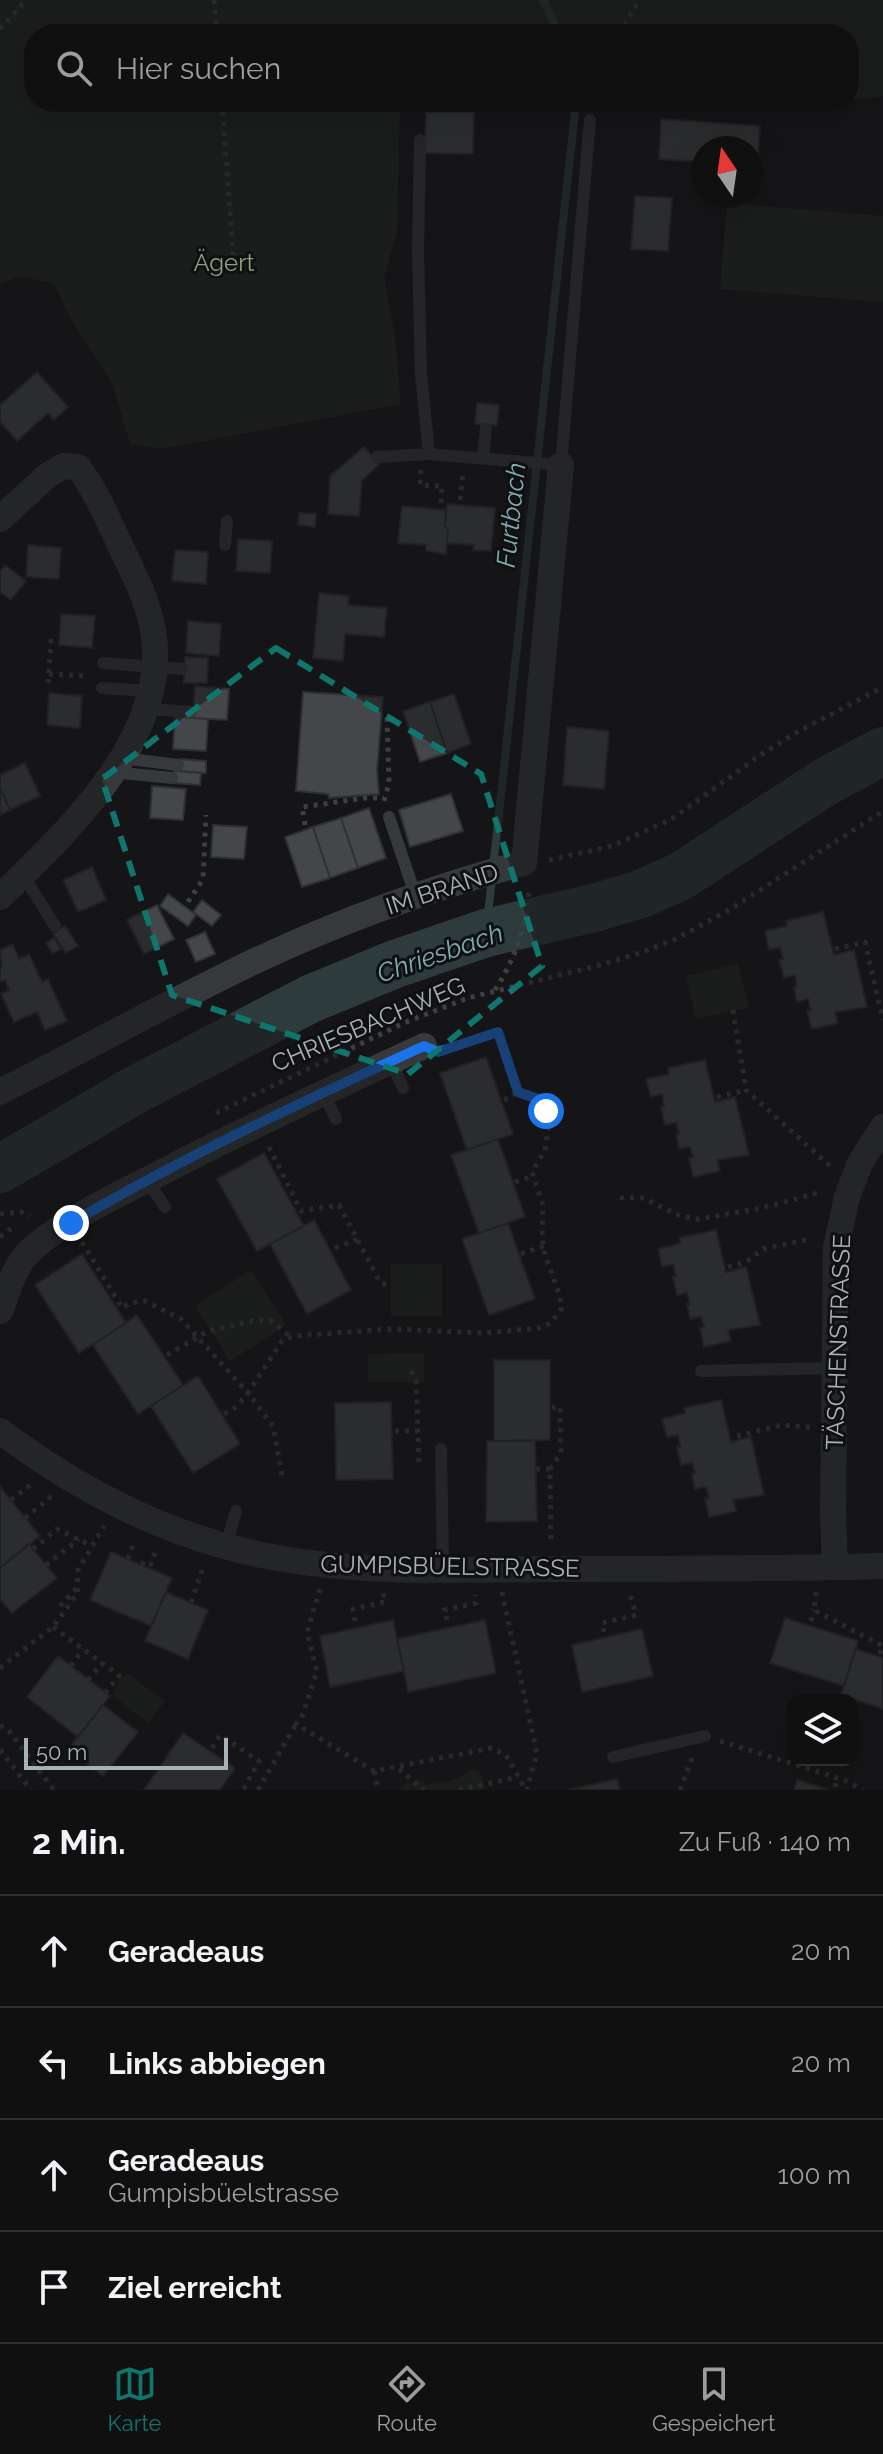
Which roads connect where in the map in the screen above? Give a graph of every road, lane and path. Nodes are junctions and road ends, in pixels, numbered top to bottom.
1 (26, 0) edge
2 (214, 0) edge
3 (639, 0) edge
4 (216, 24) edge
5 (626, 24) edge
6 (0, 29) edge
7 (223, 112) edge
8 (590, 120) dead end
9 (420, 140) dead end
10 (234, 266) dead end
11 (486, 428) dead end
12 (426, 454) junction
13 (377, 457) dead end
14 (483, 458) junction
15 (557, 465) junction
16 (441, 505) dead end
17 (3, 509) edge
18 (227, 521) dead end
19 (225, 545) dead end
20 (54, 642) dead end
21 (103, 663) dead end
22 (182, 669) dead end
23 (49, 674) junction
24 (88, 676) dead end
25 (48, 683) dead end
26 (883, 687) edge
27 (102, 688) dead end
28 (150, 689) junction
29 (191, 712) dead end
30 (117, 765) junction
31 (178, 765) dead end
32 (172, 778) dead end
33 (385, 798) dead end
34 (883, 811) edge
35 (206, 815) dead end
36 (389, 817) dead end
37 (305, 825) dead end
38 (521, 869) junction
39 (23, 875) junction
40 (0, 897) edge
41 (416, 897) junction
42 (188, 902) dead end
43 (55, 926) dead end
44 (835, 949) dead end
45 (494, 991) junction
46 (733, 1010) dead end
47 (883, 1020) edge
48 (424, 1046) joint
49 (391, 1061) junction
50 (403, 1088) dead end
51 (746, 1090) junction
52 (0, 1092) edge
53 (518, 1092) junction
54 (323, 1093) junction
55 (717, 1097) dead end
56 (504, 1100) dead end
57 (205, 1119) dead end
58 (336, 1119) dead end
59 (883, 1127) edge
60 (831, 1167) dead end
61 (281, 1173) dead end
62 (533, 1176) junction
63 (147, 1180) junction
64 (515, 1182) dead end
65 (823, 1192) dead end
66 (622, 1200) dead end
67 (165, 1207) dead end
68 (42, 1209) dead end
69 (0, 1214) edge
70 (71, 1223) junction
71 (816, 1238) dead end
72 (358, 1239) junction
73 (544, 1246) junction
74 (335, 1248) dead end
75 (521, 1254) dead end
76 (728, 1267) dead end
77 (389, 1286) dead end
78 (0, 1311) edge
79 (198, 1337) junction
80 (291, 1337) junction
81 (167, 1355) dead end
82 (834, 1368) junction
83 (411, 1371) dead end
84 (701, 1371) dead end
85 (248, 1393) junction
86 (552, 1408) dead end
87 (224, 1414) dead end
88 (815, 1428) dead end
89 (0, 1431) edge
90 (395, 1431) dead end
91 (409, 1431) dead end
92 (418, 1431) dead end
93 (737, 1436) dead end
94 (441, 1449) dead end
95 (536, 1469) dead end
96 (550, 1469) junction
97 (282, 1475) dead end
98 (36, 1480) dead end
99 (56, 1492) dead end
100 (11, 1500) dead end
101 (117, 1504) junction
102 (236, 1511) dead end
103 (25, 1518) dead end
104 (137, 1535) dead end
105 (79, 1539) junction
106 (551, 1540) dead end
107 (158, 1544) dead end
108 (92, 1546) junction
109 (33, 1549) dead end
110 (216, 1553) junction
111 (128, 1559) dead end
112 (46, 1565) dead end
113 (142, 1565) dead end
114 (883, 1566) edge
115 (443, 1568) junction
116 (826, 1574) junction
117 (322, 1584) dead end
118 (628, 1584) dead end
119 (501, 1586) dead end
120 (78, 1587) junction
121 (191, 1602) dead end
122 (377, 1604) dead end
123 (468, 1605) dead end
124 (60, 1606) dead end
125 (814, 1610) junction
126 (447, 1620) dead end
127 (355, 1621) dead end
128 (811, 1621) dead end
129 (53, 1627) junction
130 (604, 1632) dead end
131 (883, 1646) edge
132 (83, 1649) junction
133 (880, 1654) dead end
134 (102, 1663) junction
135 (71, 1666) dead end
136 (0, 1668) edge
137 (88, 1680) dead end
138 (105, 1693) dead end
139 (296, 1724) junction
140 (0, 1725) edge
141 (705, 1736) joint
142 (212, 1748) dead end
143 (0, 1750) edge
144 (613, 1757) dead end
145 (688, 1766) dead end
146 (398, 1768) junction
147 (374, 1771) junction
148 (518, 1777) junction
149 (837, 1778) junction
150 (835, 1787) dead end
151 (31, 1790) edge
152 (54, 1790) edge
153 (243, 1790) edge
154 (258, 1790) edge
155 (378, 1790) edge
156 (424, 1790) edge
157 (459, 1790) edge
158 (526, 1790) edge
159 (680, 1790) edge
160 (863, 1790) edge

1 - 6 path
2 - 4 path
3 - 5 path
7 - 10 path
8 - 15 lane
9 - 12 lane
11 - 14 lane
12 - 13 lane
12 - 14 lane
12 - 16 path
14 - 15 lane
15 - 38 street, IM BRAND
17 - 28 street
18 - 19 lane
20 - 23 path
21 - 28 lane
22 - 28 lane
23 - 24 path
23 - 25 path
26 - 38 path
27 - 28 lane
28 - 29 lane
28 - 30 street
30 - 31 lane
30 - 32 lane
30 - 39 street
33 - 37 path
34 - 45 path, CHRIESBACHWEG
35 - 42 path
36 - 41 lane
38 - 41 street, IM BRAND
38 - 45 path
39 - 40 street
39 - 43 lane
41 - 52 street, IM BRAND
44 - 47 path
45 - 57 path, CHRIESBACHWEG
46 - 51 path
48 - 49 street
48 - 53 path
49 - 50 lane
49 - 54 street
51 - 55 path
51 - 60 path
53 - 56 path
53 - 62 path
54 - 58 lane
54 - 63 street
59 - 82 street, TÄSCHENSTRASSE
61 - 72 path
62 - 64 path
62 - 73 path
63 - 67 lane
63 - 70 street
65 - 66 path
68 - 69 path
70 - 78 street
70 - 79 path
71 - 76 path
72 - 74 path
72 - 77 path
73 - 75 path
73 - 80 path
79 - 80 path
79 - 81 path
79 - 85 path
80 - 85 path
82 - 84 lane
82 - 116 street, TÄSCHENSTRASSE
83 - 92 path
85 - 87 path
85 - 97 path
86 - 96 path
88 - 93 path
89 - 101 street, GUMPISBÜELSTRASSE
90 - 91 path
94 - 115 lane
95 - 96 path
96 - 106 path
98 - 100 path
99 - 103 path
101 - 108 path
101 - 110 street, GUMPISBÜELSTRASSE
102 - 110 lane
104 - 111 path
105 - 108 path
105 - 109 path
105 - 112 path
107 - 113 path
108 - 120 path
110 - 115 street, GUMPISBÜELSTRASSE
110 - 121 path
114 - 116 street, GUMPISBÜELSTRASSE
115 - 116 street, GUMPISBÜELSTRASSE
116 - 125 path
117 - 139 path
118 - 130 path
119 - 158 path
120 - 124 path
120 - 129 path
122 - 127 path
123 - 126 path
125 - 128 path
125 - 131 path
129 - 132 path
129 - 136 path
131 - 133 path
132 - 134 path
132 - 135 path
134 - 137 path
134 - 138 path
139 - 147 path
139 - 154 path
140 - 152 path
141 - 144 lane
141 - 149 path
142 - 153 path
143 - 151 path
145 - 159 path
146 - 147 path
146 - 148 path
146 - 156 path
147 - 155 path
148 - 157 path
148 - 158 path
149 - 150 path
149 - 160 path

